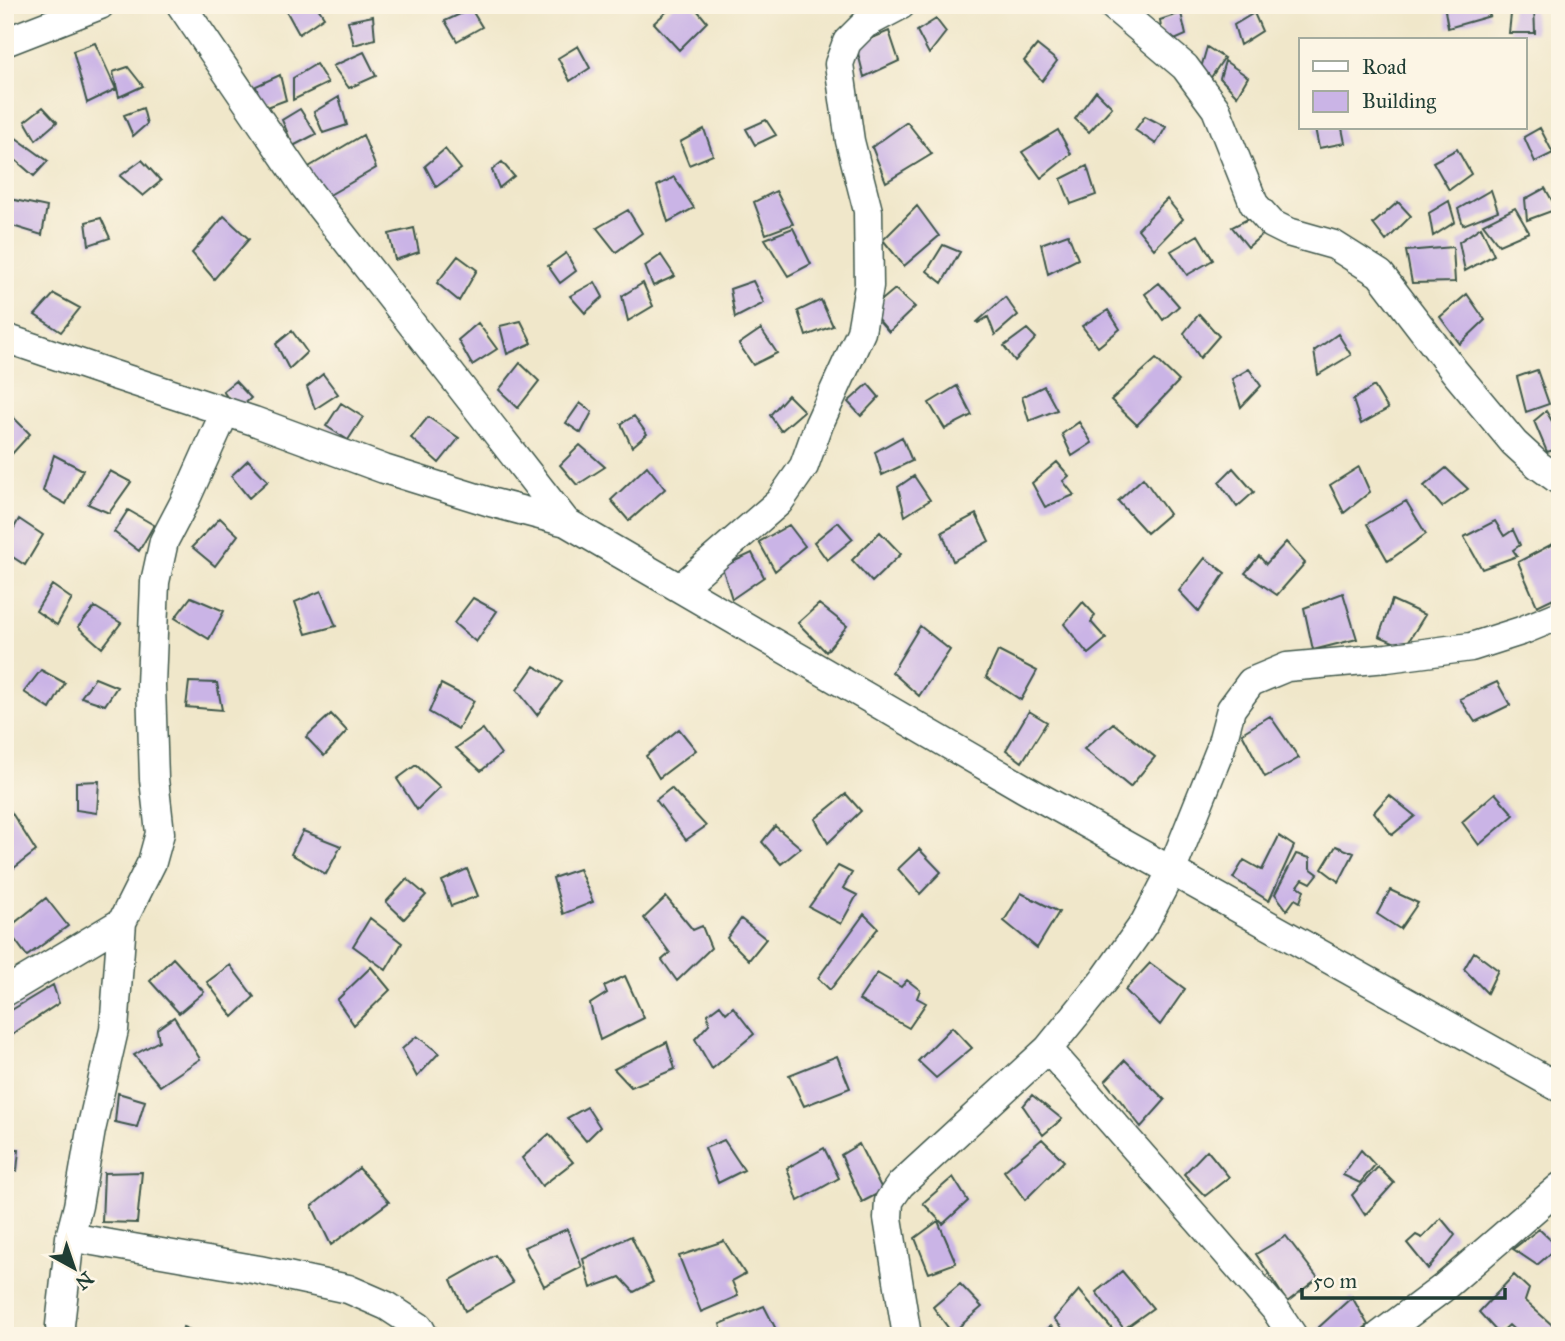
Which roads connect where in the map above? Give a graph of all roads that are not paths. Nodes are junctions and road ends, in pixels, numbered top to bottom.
1 (100, 5) edge
2 (181, 5) edge
3 (901, 5) edge
4 (1112, 5) edge
5 (5, 42) edge
6 (5, 338) edge
7 (225, 412) junction
8 (1560, 481) edge
9 (566, 522) junction
10 (680, 588) junction
11 (1560, 615) edge
12 (1171, 872) junction
13 (122, 922) junction
14 (5, 992) edge
15 (1048, 1049) junction
16 (1560, 1088) edge
17 (1560, 1187) edge
18 (70, 1237) junction
19 (61, 1336) edge
20 (424, 1336) edge
21 (907, 1336) edge
22 (1293, 1336) edge
23 (1379, 1336) edge

1 - 5 street
2 - 9 street
3 - 10 street
4 - 8 street
6 - 7 street
7 - 9 street
7 - 13 street
9 - 10 street
10 - 12 street
11 - 12 street
12 - 15 street
12 - 16 street
13 - 14 street
13 - 18 street
15 - 21 street
15 - 22 street
17 - 23 street
18 - 19 street
18 - 20 street

